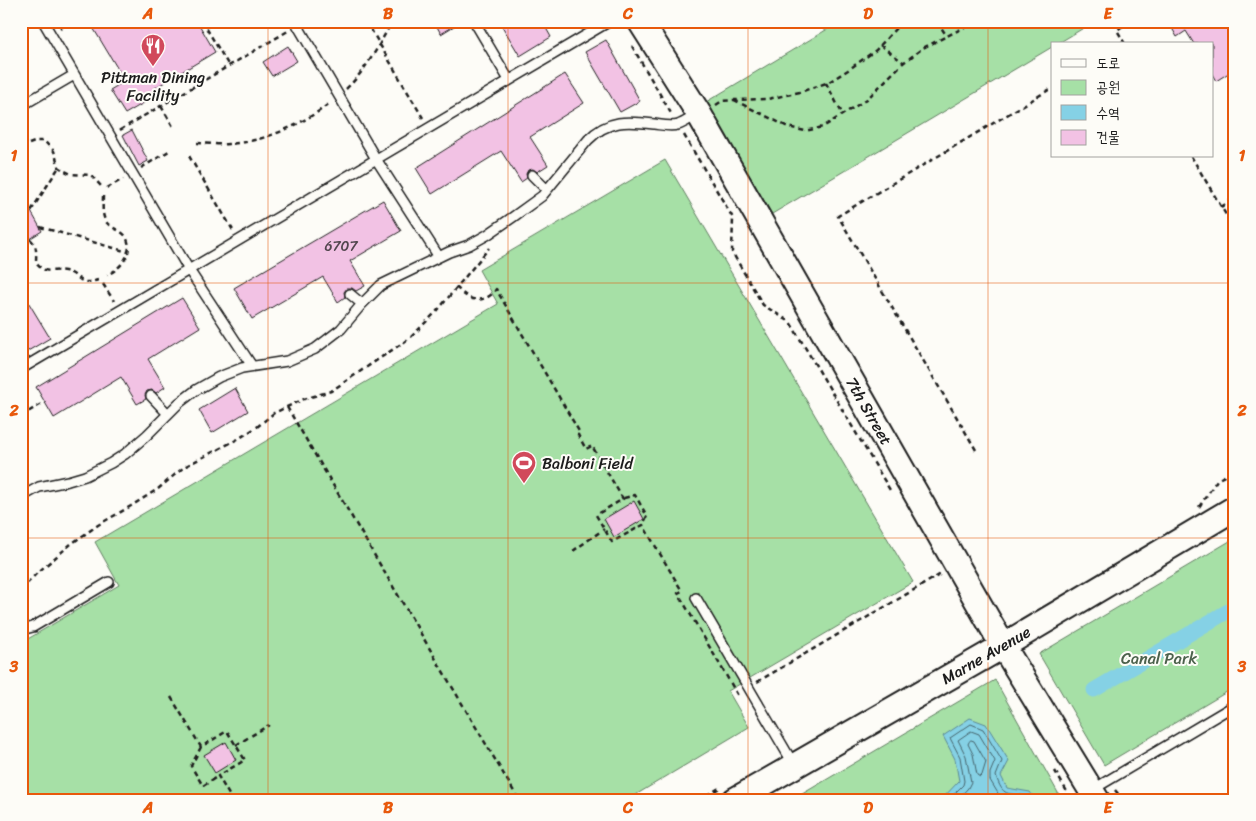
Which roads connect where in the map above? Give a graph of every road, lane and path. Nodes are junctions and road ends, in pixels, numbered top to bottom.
1 (43, 21) edge
2 (202, 21) edge
3 (366, 21) edge
4 (392, 21) edge
5 (474, 21) edge
6 (610, 21) edge
7 (640, 21) edge
8 (904, 21) edge
9 (937, 21) edge
10 (986, 21) edge
11 (1130, 21) edge
12 (296, 23) edge
13 (946, 36) junction
14 (1124, 42) edge
15 (380, 45) junction
16 (632, 45) dead end
17 (880, 46) junction
18 (903, 62) junction
19 (229, 66) junction
20 (74, 74) junction
21 (509, 80) junction
22 (826, 83) junction
23 (1051, 89) edge
24 (339, 96) junction
25 (734, 100) junction
26 (21, 106) edge
27 (161, 106) junction
28 (699, 114) junction
29 (843, 115) junction
30 (678, 125) junction
31 (174, 128) dead end
32 (429, 128) junction
33 (110, 136) junction
34 (197, 143) dead end
35 (29, 144) dead end
36 (189, 156) dead end
37 (1192, 158) edge
38 (376, 159) junction
39 (60, 167) junction
40 (532, 175) dead end
41 (101, 186) dead end
42 (547, 190) junction
43 (103, 196) dead end
44 (1235, 198) edge
45 (1221, 206) junction
46 (31, 211) dead end
47 (40, 227) dead end
48 (1235, 230) edge
49 (30, 239) dead end
50 (239, 240) junction
51 (490, 245) dead end
52 (128, 252) junction
53 (440, 256) junction
54 (189, 270) junction
55 (107, 275) dead end
56 (98, 280) dead end
57 (103, 284) dead end
58 (456, 287) junction
59 (350, 294) dead end
60 (362, 304) junction
61 (120, 311) junction
62 (252, 366) junction
63 (21, 369) edge
64 (152, 396) dead end
65 (44, 402) dead end
66 (287, 407) junction
67 (168, 414) junction
68 (21, 416) edge
69 (976, 450) dead end
70 (1235, 470) edge
71 (890, 490) dead end
72 (21, 497) edge
73 (623, 499) junction
74 (1200, 507) dead end
75 (1235, 508) edge
76 (642, 525) junction
77 (604, 528) junction
78 (573, 550) dead end
79 (941, 574) dead end
80 (109, 582) dead end
81 (21, 590) edge
82 (696, 598) dead end
83 (21, 630) edge
84 (1003, 646) junction
85 (748, 688) junction
86 (171, 697) dead end
87 (1235, 705) edge
88 (269, 725) dead end
89 (236, 745) junction
90 (200, 747) junction
91 (794, 765) junction
92 (1054, 767) dead end
93 (218, 776) junction
94 (1087, 797) edge
95 (232, 800) edge
96 (519, 800) edge
97 (735, 800) edge

1 - 20 lane
2 - 19 path
3 - 15 path
4 - 15 path
5 - 21 lane
6 - 21 lane
7 - 28 street, 7th Street
8 - 17 path
9 - 13 path
10 - 13 path
11 - 14 path
12 - 19 path
12 - 24 lane
13 - 18 path
15 - 24 path
15 - 32 path
16 - 30 path
17 - 18 path
17 - 22 path
18 - 29 path
19 - 27 path
20 - 26 lane
20 - 33 lane
21 - 32 lane
22 - 25 path
22 - 29 path
23 - 69 path
24 - 34 path
24 - 38 lane
25 - 28 path
25 - 29 path
27 - 31 path
27 - 33 path
28 - 30 lane
28 - 84 street, 7th Street
30 - 42 lane
30 - 71 path
32 - 38 lane
33 - 54 lane
35 - 39 path
36 - 50 path
37 - 45 path
38 - 50 lane
38 - 53 lane
39 - 41 path
39 - 46 path
40 - 42 lane
42 - 53 lane
43 - 52 path
44 - 45 path
45 - 48 path
47 - 52 path
49 - 56 path
50 - 54 lane
51 - 58 path
52 - 55 path
53 - 60 lane
54 - 61 lane
54 - 62 lane
57 - 61 path
58 - 66 path
58 - 73 path
59 - 60 lane
60 - 62 lane
61 - 63 lane
62 - 67 lane
64 - 67 lane
65 - 68 path
66 - 81 path
66 - 96 path
67 - 72 lane
70 - 74 path
73 - 76 path
73 - 77 path
75 - 84 street, Marne Avenue
76 - 77 path
76 - 85 path
77 - 78 path
79 - 85 path
80 - 83 lane
82 - 85 lane
84 - 91 street, Marne Avenue
84 - 94 street, 7th Street
85 - 91 lane
86 - 90 path
87 - 94 lane
88 - 89 path
89 - 90 path
89 - 93 path
90 - 93 path
91 - 97 street, Marne Avenue
92 - 94 path
93 - 95 path

